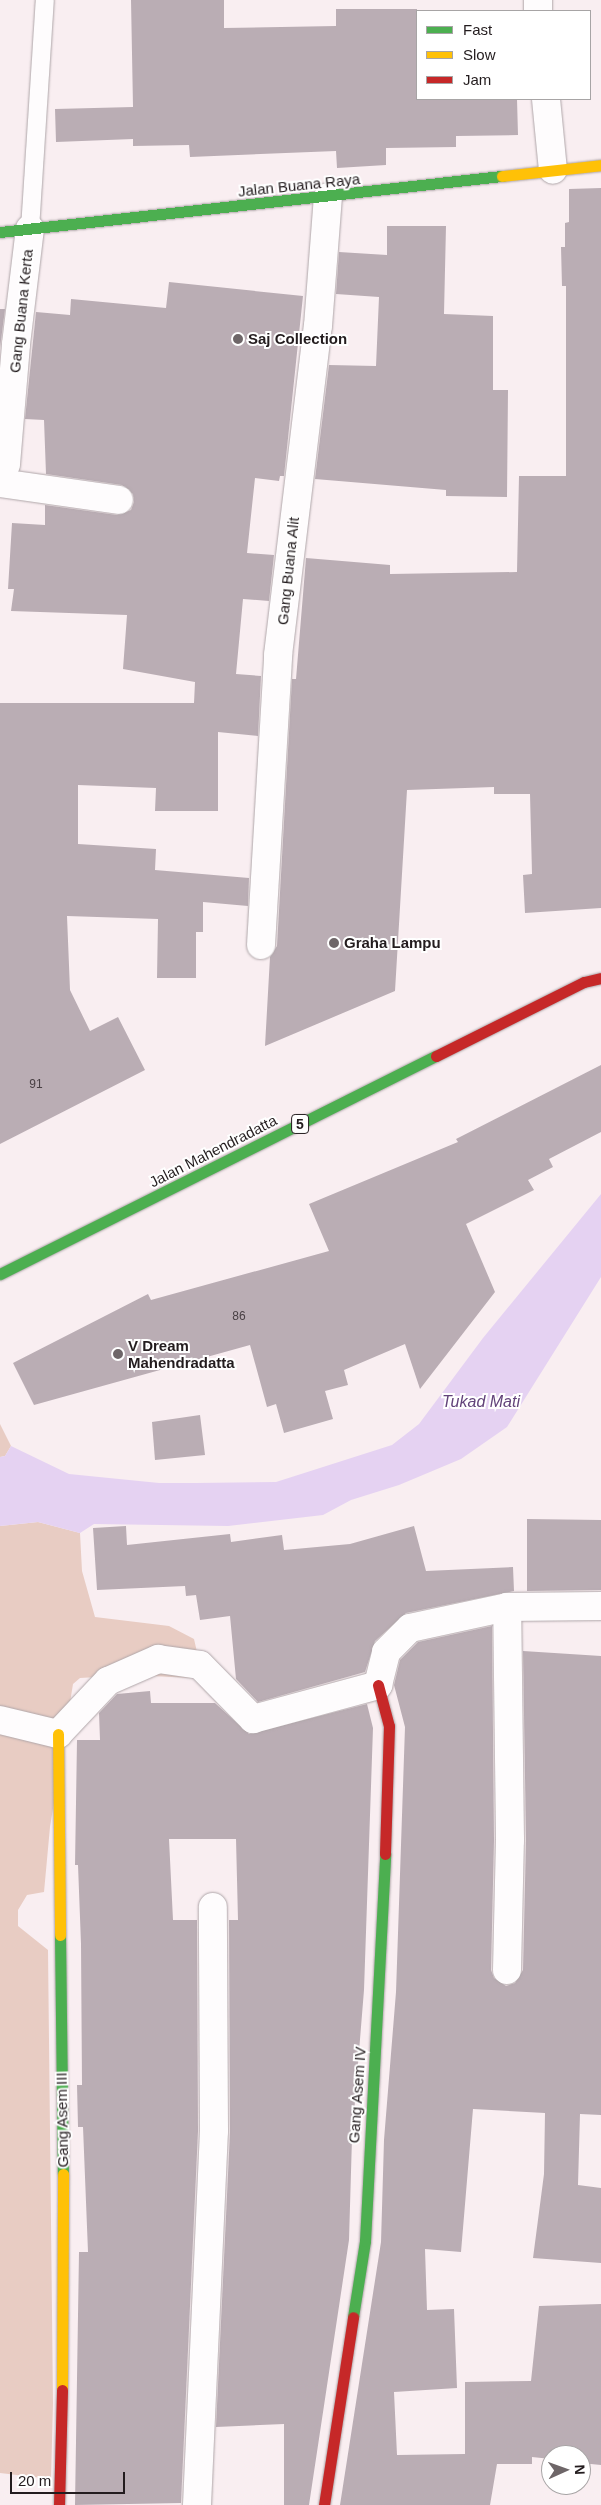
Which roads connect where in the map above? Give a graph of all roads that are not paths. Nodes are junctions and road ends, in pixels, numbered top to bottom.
1 (45, 0) edge
2 (546, 100) edge
3 (601, 165) edge
4 (553, 170) junction
5 (328, 197) junction
6 (30, 229) junction
7 (0, 232) edge
8 (0, 483) edge
9 (119, 500) dead end
10 (261, 946) dead end
11 (601, 978) edge
12 (0, 1274) edge
13 (601, 1606) edge
14 (507, 1607) junction
15 (378, 1685) junction
16 (0, 1720) edge
17 (58, 1734) junction
18 (213, 1907) dead end
19 (507, 1970) dead end
20 (59, 2505) edge
21 (197, 2505) edge
22 (324, 2505) edge

1 - 6 lane
2 - 4 street
3 - 4 main road, Jalan Buana Raya
4 - 5 main road, Jalan Buana Raya
5 - 6 main road, Jalan Buana Raya
5 - 10 street, Gang Buana Alit
6 - 7 main road, Jalan Buana Raya
6 - 8 street, Gang Buana Kerta
8 - 9 street
11 - 12 main road, Jalan Mahendradatta / 5
13 - 14 street
14 - 15 street
14 - 19 street
15 - 17 street
15 - 22 main road, Gang Asem IV
16 - 17 street
17 - 20 main road, Gang Asem III
18 - 21 street

